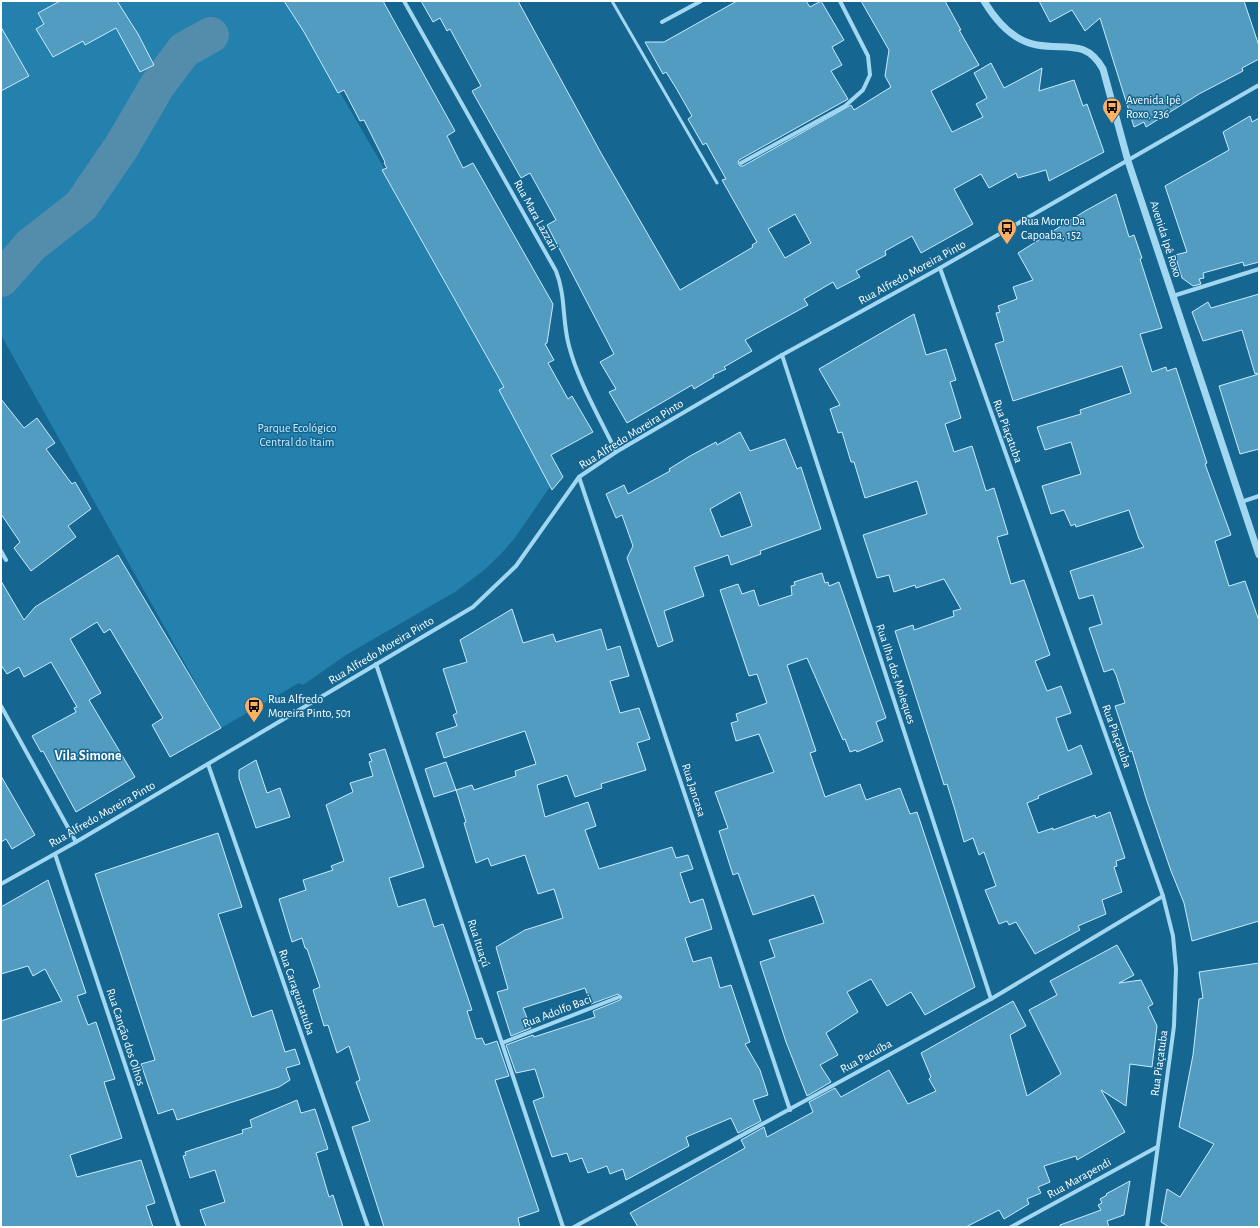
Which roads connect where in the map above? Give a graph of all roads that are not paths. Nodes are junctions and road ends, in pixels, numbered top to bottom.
1 (404, 1) edge
2 (612, 1) edge
3 (702, 1) edge
4 (840, 1) edge
5 (984, 1) edge
6 (662, 22) dead end
7 (1259, 85) edge
8 (1128, 161) junction
9 (741, 163) dead end
10 (717, 183) dead end
11 (940, 268) junction
12 (1259, 269) edge
13 (1173, 296) junction
14 (782, 355) junction
15 (616, 452) junction
16 (579, 477) junction
17 (1259, 496) edge
18 (1241, 502) junction
19 (1, 551) edge
20 (1259, 554) edge
21 (6, 560) dead end
22 (376, 664) junction
23 (1, 706) edge
24 (208, 764) junction
25 (76, 842) junction
26 (55, 854) junction
27 (1, 884) edge
28 (1163, 896) junction
29 (619, 997) dead end
30 (991, 999) junction
31 (502, 1043) junction
32 (790, 1110) junction
33 (1157, 1147) junction
34 (179, 1227) edge
35 (368, 1227) edge
36 (563, 1227) edge
37 (574, 1227) edge
38 (1011, 1227) edge
39 (1147, 1227) edge

1 - 15 street, Rua Mara Lazzari
2 - 10 lane
3 - 6 street
4 - 9 street
5 - 8 street, Avenida Ipê Roxo
7 - 8 street, Rua Alfredo Moreira Pinto
8 - 11 street, Rua Alfredo Moreira Pinto
8 - 13 street, Avenida Ipê Roxo
11 - 14 street, Rua Alfredo Moreira Pinto
11 - 28 street, Rua Piaçatuba
12 - 13 street
13 - 18 street, Avenida Ipê Roxo
14 - 15 street, Rua Alfredo Moreira Pinto
14 - 30 street, Rua Ilha dos Moleques
15 - 16 street, Rua Alfredo Moreira Pinto
16 - 22 street, Rua Alfredo Moreira Pinto
16 - 32 street, Rua Jancasa
17 - 18 street
18 - 20 street, Avenida Ipê Roxo
19 - 21 street
22 - 24 street, Rua Alfredo Moreira Pinto
22 - 31 street, Rua Ituaçú
23 - 25 street
24 - 25 street, Rua Alfredo Moreira Pinto
24 - 35 street, Rua Caraguatatuba
25 - 26 street, Rua Alfredo Moreira Pinto
26 - 27 street, Rua Alfredo Moreira Pinto
26 - 34 street, Rua Canção dos Olhos
28 - 30 street, Rua Pacuíba
28 - 33 street, Rua Piaçatuba
29 - 31 street, Rua Adolfo Baci
30 - 32 street, Rua Pacuíba
31 - 36 street, Rua Ituaçú
32 - 37 street, Rua Pacuíba
33 - 38 street, Rua Marapendi
33 - 39 street, Rua Piaçatuba

